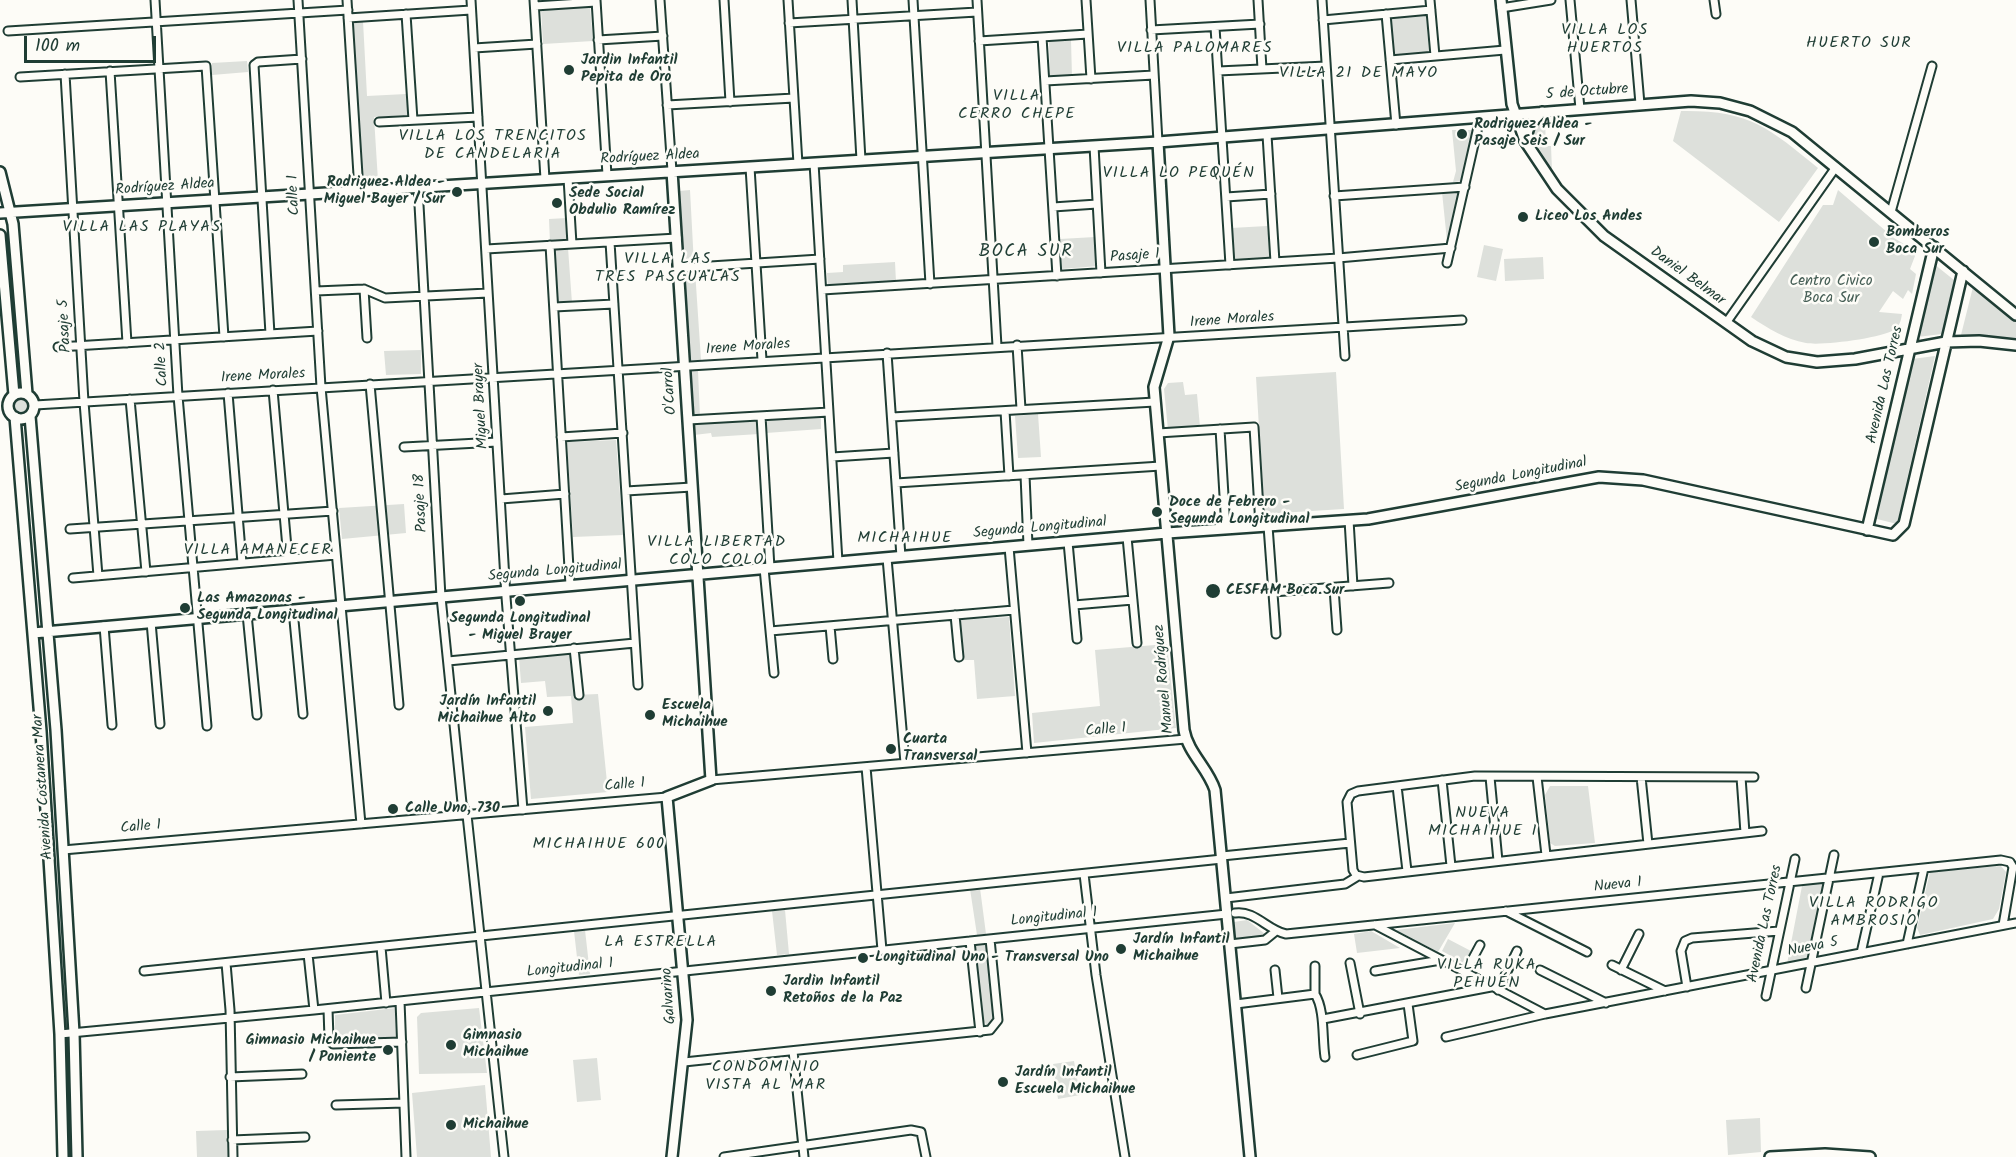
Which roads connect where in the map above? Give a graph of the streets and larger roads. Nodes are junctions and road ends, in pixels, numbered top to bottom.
1 (155, 0) edge
2 (298, 0) edge
3 (347, 0) edge
4 (471, 0) edge
5 (660, 0) edge
6 (724, 0) edge
7 (788, 0) edge
8 (852, 0) edge
9 (913, 0) edge
10 (977, 0) edge
11 (1086, 0) edge
12 (1149, 0) edge
13 (1258, 0) edge
14 (1322, 0) edge
15 (1430, 0) edge
16 (1551, 0) edge
17 (1570, 0) edge
18 (1631, 0) edge
19 (1714, 0) edge
20 (596, 1) edge
21 (534, 3) edge
22 (1501, 4) edge
23 (471, 10) junction
24 (1431, 10) junction
25 (977, 12) junction
26 (299, 13) junction
27 (348, 14) junction
28 (406, 14) junction
29 (1386, 14) junction
30 (1716, 14) dead end
31 (914, 16) junction
32 (853, 20) junction
33 (1323, 20) junction
34 (156, 22) junction
35 (789, 23) junction
36 (1260, 24) junction
37 (1215, 27) junction
38 (1151, 30) junction
39 (8, 31) dead end
40 (1088, 34) junction
41 (663, 36) junction
42 (1042, 37) junction
43 (598, 40) junction
44 (979, 41) junction
45 (537, 44) junction
46 (474, 48) junction
47 (1505, 50) junction
48 (1435, 56) junction
49 (302, 59) junction
50 (1390, 60) junction
51 (1326, 66) junction
52 (1932, 66) dead end
53 (159, 68) junction
54 (1262, 69) junction
55 (110, 71) junction
56 (1218, 71) junction
57 (65, 74) junction
58 (1154, 75) junction
59 (20, 77) dead end
60 (1090, 79) junction
61 (1045, 81) junction
62 (794, 98) junction
63 (730, 102) junction
64 (1640, 104) junction
65 (667, 105) junction
66 (1580, 109) junction
67 (1542, 112) junction
68 (1515, 115) junction
69 (478, 117) junction
70 (1480, 118) junction
71 (413, 120) junction
72 (379, 122) dead end
73 (1396, 125) junction
74 (1330, 130) junction
75 (1267, 135) junction
76 (1222, 138) junction
77 (1525, 141) junction
78 (1158, 142) junction
79 (1094, 146) junction
80 (1049, 149) junction
81 (986, 153) junction
82 (922, 156) junction
83 (861, 160) junction
84 (814, 163) junction
85 (798, 164) junction
86 (750, 167) junction
87 (1836, 167) junction
88 (672, 171) junction
89 (0, 172) edge
90 (607, 176) junction
91 (568, 178) junction
92 (545, 179) junction
93 (482, 183) junction
94 (418, 187) junction
95 (1465, 187) junction
96 (359, 191) junction
97 (310, 194) junction
98 (1271, 194) junction
99 (1334, 196) junction
100 (261, 197) junction
101 (1226, 198) junction
102 (215, 200) junction
103 (166, 202) junction
104 (1098, 204) junction
105 (119, 206) junction
106 (1053, 207) junction
107 (73, 208) junction
108 (12, 212) junction
109 (1891, 212) junction
110 (0, 213) edge
111 (0, 236) edge
112 (677, 238) junction
113 (610, 242) junction
114 (572, 244) junction
115 (550, 245) junction
116 (1934, 247) junction
117 (1451, 248) junction
118 (486, 249) junction
119 (1338, 258) junction
120 (820, 259) junction
121 (1275, 262) junction
122 (756, 263) junction
123 (1447, 263) dead end
124 (1230, 265) junction
125 (679, 268) junction
126 (1165, 269) junction
127 (1963, 271) junction
128 (1101, 273) junction
129 (1057, 276) junction
130 (993, 280) junction
131 (930, 284) junction
132 (363, 289) junction
133 (822, 290) junction
134 (316, 291) junction
135 (488, 293) junction
136 (424, 297) junction
137 (614, 304) junction
138 (554, 307) junction
139 (2016, 315) edge
140 (1462, 320) dead end
141 (1726, 323) junction
142 (1343, 327) junction
143 (318, 331) junction
144 (270, 334) junction
145 (1169, 336) junction
146 (224, 337) junction
147 (367, 338) dead end
148 (175, 340) junction
149 (1946, 342) junction
150 (127, 343) junction
151 (1017, 345) junction
152 (2016, 345) edge
153 (81, 346) junction
154 (997, 346) junction
155 (58, 347) dead end
156 (1910, 349) junction
157 (887, 353) junction
158 (826, 356) junction
159 (1345, 356) dead end
160 (762, 360) junction
161 (685, 365) junction
162 (619, 369) junction
163 (558, 373) junction
164 (493, 377) junction
165 (429, 381) junction
166 (370, 384) junction
167 (321, 387) junction
168 (273, 390) junction
169 (228, 393) junction
170 (27, 394) junction
171 (14, 395) junction
172 (178, 396) junction
173 (130, 399) junction
174 (84, 402) junction
175 (1155, 402) junction
176 (35, 405) junction
177 (1021, 410) junction
178 (1005, 411) junction
179 (829, 412) junction
180 (30, 416) junction
181 (761, 416) junction
182 (15, 417) junction
183 (892, 417) junction
184 (688, 420) junction
185 (1220, 429) junction
186 (622, 433) junction
187 (1158, 433) junction
188 (561, 437) junction
189 (497, 442) junction
190 (433, 445) junction
191 (404, 447) dead end
192 (894, 453) junction
193 (832, 457) junction
194 (1161, 466) junction
195 (1025, 474) junction
196 (1009, 476) junction
197 (896, 483) junction
198 (692, 486) junction
199 (626, 491) junction
200 (565, 494) junction
201 (501, 499) junction
202 (333, 511) junction
203 (284, 515) junction
204 (238, 518) junction
205 (1349, 520) junction
206 (190, 521) junction
207 (142, 524) junction
208 (1264, 526) junction
209 (95, 527) junction
210 (70, 529) dead end
211 (1226, 529) junction
212 (1867, 530) junction
213 (1167, 533) junction
214 (1127, 537) junction
215 (1068, 542) junction
216 (1028, 545) junction
217 (1009, 547) junction
218 (336, 555) junction
219 (901, 556) junction
220 (887, 558) junction
221 (288, 559) junction
222 (838, 562) junction
223 (242, 563) junction
224 (194, 567) junction
225 (767, 568) junction
226 (146, 572) junction
227 (698, 574) junction
228 (98, 576) junction
229 (73, 578) dead end
230 (631, 580) junction
231 (1389, 584) dead end
232 (570, 585) junction
233 (1353, 586) junction
234 (1334, 588) junction
235 (506, 591) junction
236 (1273, 592) junction
237 (441, 597) junction
238 (1133, 600) junction
239 (390, 601) junction
240 (341, 605) junction
241 (1074, 605) junction
242 (293, 610) junction
243 (1014, 610) junction
244 (247, 614) junction
245 (955, 615) junction
246 (199, 618) junction
247 (893, 620) junction
248 (151, 622) junction
249 (104, 626) junction
250 (830, 626) junction
251 (1337, 630) dead end
252 (770, 631) junction
253 (48, 632) junction
254 (33, 633) junction
255 (1276, 634) dead end
256 (1077, 639) dead end
257 (635, 643) junction
258 (1137, 643) dead end
259 (574, 648) junction
260 (510, 655) junction
261 (959, 657) dead end
262 (833, 659) dead end
263 (448, 661) junction
264 (774, 674) dead end
265 (638, 685) dead end
266 (579, 695) dead end
267 (399, 705) dead end
268 (303, 714) dead end
269 (256, 715) dead end
270 (160, 724) dead end
271 (112, 725) dead end
272 (207, 726) dead end
273 (1186, 739) junction
274 (1027, 753) junction
275 (905, 763) junction
276 (866, 766) junction
277 (1490, 777) junction
278 (1537, 777) junction
279 (1641, 777) junction
280 (1741, 777) junction
281 (1754, 777) dead end
282 (711, 780) junction
283 (1442, 780) junction
284 (1397, 786) junction
285 (667, 797) junction
286 (523, 810) junction
287 (466, 815) junction
288 (361, 824) junction
289 (1762, 831) dead end
290 (1744, 833) junction
291 (1350, 843) junction
292 (1648, 844) junction
293 (63, 850) junction
294 (1546, 855) junction
295 (1834, 855) dead end
296 (1222, 858) junction
297 (1795, 859) dead end
298 (1498, 861) junction
299 (1451, 866) junction
300 (1924, 868) junction
301 (1407, 871) junction
302 (1879, 873) junction
303 (1084, 874) junction
304 (1358, 876) junction
305 (1830, 878) junction
306 (1790, 881) junction
307 (877, 895) junction
308 (1226, 898) junction
309 (1506, 911) junction
310 (1231, 913) junction
311 (678, 916) junction
312 (2016, 923) edge
313 (1374, 924) junction
314 (2003, 925) junction
315 (1090, 928) junction
316 (1276, 931) junction
317 (1779, 931) junction
318 (1639, 934) dead end
319 (480, 937) junction
320 (990, 939) junction
321 (970, 941) junction
322 (1230, 944) junction
323 (1907, 944) junction
324 (1480, 945) dead end
325 (381, 947) junction
326 (882, 950) junction
327 (1517, 951) dead end
328 (1587, 952) dead end
329 (1861, 953) junction
330 (308, 954) junction
331 (1441, 960) junction
332 (1811, 962) junction
333 (226, 963) junction
334 (1350, 963) dead end
335 (1612, 965) dead end
336 (1315, 966) dead end
337 (1622, 969) junction
338 (1275, 970) dead end
339 (1540, 970) dead end
340 (1771, 970) junction
341 (144, 971) dead end
342 (684, 971) junction
343 (1375, 971) dead end
344 (1465, 973) junction
345 (1687, 987) junction
346 (1494, 988) junction
347 (1806, 988) dead end
348 (1665, 991) junction
349 (486, 992) junction
350 (1315, 994) junction
351 (1766, 996) dead end
352 (1278, 998) junction
353 (400, 1001) junction
354 (1606, 1002) junction
355 (386, 1003) junction
356 (1236, 1004) junction
357 (1408, 1004) junction
358 (328, 1009) junction
359 (314, 1010) junction
360 (1360, 1014) junction
361 (1545, 1014) junction
362 (228, 1019) junction
363 (1323, 1019) junction
364 (980, 1032) junction
365 (74, 1033) junction
366 (60, 1034) junction
367 (1446, 1037) dead end
368 (402, 1042) junction
369 (793, 1051) junction
370 (1357, 1054) dead end
371 (1325, 1057) dead end
372 (684, 1062) junction
373 (302, 1074) dead end
374 (230, 1077) junction
375 (404, 1103) junction
376 (336, 1105) dead end
377 (305, 1137) dead end
378 (232, 1140) junction
379 (803, 1145) junction
380 (63, 1157) edge
381 (77, 1157) edge
382 (233, 1157) edge
383 (406, 1157) edge
384 (504, 1157) edge
385 (672, 1157) edge
386 (724, 1157) edge
387 (804, 1157) edge
388 (926, 1157) edge
389 (1125, 1157) edge
390 (1248, 1157) edge
391 (1770, 1157) edge
392 (1870, 1157) edge

1 - 34 street, Calle 2
2 - 26 street, Calle 1
3 - 27 street
4 - 23 street, Miguel Brayer
5 - 41 street, O'Carrol
6 - 63 street
7 - 35 street
8 - 32 street
9 - 31 street
10 - 25 street
11 - 40 street
12 - 38 street
13 - 36 street
14 - 33 street
15 - 24 street
16 - 22 street
17 - 66 street
18 - 64 street
19 - 30 street
20 - 21 street
20 - 43 street
21 - 45 street
22 - 47 street, Daniel Belmar
23 - 28 street
23 - 46 street, Miguel Brayer
24 - 29 street
24 - 48 street
25 - 31 street
25 - 44 street
26 - 27 street
26 - 34 street
26 - 49 street, Calle 1
27 - 28 street
27 - 96 street
28 - 71 street
29 - 33 street
29 - 50 street
31 - 32 street
31 - 82 street
32 - 35 street
32 - 83 street
33 - 51 street
34 - 39 street
34 - 53 street, Calle 2
35 - 62 street
36 - 37 street
36 - 54 street
37 - 38 street
37 - 56 street
38 - 58 street
40 - 42 street
40 - 60 street
41 - 43 street
41 - 65 street, O'Carrol
42 - 44 street
42 - 61 street
43 - 90 street
44 - 81 street
45 - 46 street
45 - 92 street
46 - 69 street, Miguel Brayer
47 - 48 street
47 - 68 street, Daniel Belmar
48 - 50 street
49 - 97 street, Calle 1
49 - 100 street
50 - 73 street
51 - 54 street
51 - 74 street
52 - 109 street
53 - 55 street
53 - 102 street
53 - 103 street, Calle 2
54 - 56 street
55 - 57 street
55 - 105 street
56 - 76 street
57 - 59 street
57 - 107 street, Pasaje 5
58 - 60 street
58 - 78 street
60 - 61 street
61 - 80 street
62 - 63 street
62 - 85 street
63 - 65 street
64 - 66 street, 5 de Octubre
64 - 87 street, 5 de Octubre
65 - 88 street, O'Carrol
66 - 67 street, 5 de Octubre
67 - 68 street, 5 de Octubre
67 - 77 street
68 - 70 street, 5 de Octubre
68 - 77 street, Daniel Belmar
69 - 71 street
69 - 93 street, Miguel Brayer
70 - 73 street, 5 de Octubre
70 - 95 street
71 - 72 street
73 - 74 street, 5 de Octubre
74 - 75 street, 5 de Octubre
74 - 99 street
75 - 76 street, 5 de Octubre
75 - 98 street
76 - 78 street, 5 de Octubre
76 - 101 street
77 - 141 street, Daniel Belmar
78 - 79 street, Rodríguez Aldea
78 - 126 street
79 - 80 street, Rodríguez Aldea
79 - 104 street
80 - 81 street, Rodríguez Aldea
80 - 106 street
81 - 82 street, Rodríguez Aldea
81 - 130 street
82 - 83 street, Rodríguez Aldea
82 - 131 street
83 - 84 street, Rodríguez Aldea
84 - 85 street, Rodríguez Aldea
84 - 120 street
85 - 86 street, Rodríguez Aldea
86 - 88 street, Rodríguez Aldea
86 - 122 street
87 - 109 street, 5 de Octubre
87 - 141 street
88 - 90 street, Rodríguez Aldea
88 - 112 street, O'Carrol
89 - 108 street
90 - 91 street, Rodríguez Aldea
91 - 92 street, Rodríguez Aldea
91 - 114 street
92 - 93 street, Rodríguez Aldea
93 - 94 street, Rodríguez Aldea
93 - 118 street, Miguel Brayer
94 - 96 street, Rodríguez Aldea
94 - 136 street, Pasaje 18
95 - 99 street
95 - 117 street
96 - 97 street, Rodríguez Aldea
97 - 100 street, Rodríguez Aldea
97 - 134 street, Calle 1
98 - 101 street
98 - 121 street
99 - 119 street
100 - 102 street, Rodríguez Aldea
100 - 144 street
101 - 124 street
102 - 103 street, Rodríguez Aldea
102 - 146 street
103 - 105 street, Rodríguez Aldea
103 - 148 street, Calle 2
104 - 106 street
104 - 128 street
105 - 107 street, Rodríguez Aldea
105 - 150 street
106 - 129 street
107 - 108 street, Rodríguez Aldea
107 - 153 street, Pasaje 5
108 - 110 street, Rodríguez Aldea
108 - 170 street
109 - 116 street, 5 de Octubre
111 - 171 street, Avenida Costanera Mar
112 - 113 street
112 - 125 street, O'Carrol
113 - 114 street
113 - 137 street
114 - 115 street
115 - 118 street
115 - 138 street
116 - 127 street, 5 de Octubre
116 - 156 street, Avenida Las Torres
117 - 119 street, Pasaje 1
117 - 123 street
118 - 135 street, Miguel Brayer
119 - 121 street, Pasaje 1
119 - 142 street
120 - 122 street
120 - 133 street
121 - 124 street, Pasaje 1
122 - 125 street
122 - 160 street
124 - 126 street, Pasaje 1
125 - 161 street, O'Carrol
126 - 128 street, Pasaje 1
126 - 145 street
127 - 139 street
127 - 149 street
128 - 129 street, Pasaje 1
129 - 130 street, Pasaje 1
130 - 131 street, Pasaje 1
130 - 154 street
131 - 133 street, Pasaje 1
132 - 134 street
132 - 136 street
132 - 147 street
133 - 158 street
134 - 143 street, Calle 1
135 - 136 street
135 - 164 street, Miguel Brayer
136 - 165 street, Pasaje 18
137 - 138 street
137 - 162 street
138 - 163 street
140 - 142 street, Irene Morales
141 - 156 street, Daniel Belmar
142 - 145 street, Irene Morales
142 - 159 street
143 - 144 street
143 - 167 street, Calle 1
144 - 146 street
145 - 151 street, Irene Morales
145 - 175 street, Manuel Rodríguez
146 - 148 street
148 - 150 street
148 - 172 street, Calle 2
149 - 152 street, Daniel Belmar
149 - 156 street, Daniel Belmar
149 - 212 street, Segunda Longitudinal
150 - 153 street
151 - 154 street, Irene Morales
151 - 177 street
153 - 155 street
153 - 174 street, Pasaje 5
154 - 157 street, Irene Morales
156 - 212 street, Avenida Las Torres
157 - 158 street, Irene Morales
157 - 183 street
158 - 160 street, Irene Morales
158 - 179 street
160 - 161 street, Irene Morales
161 - 162 street, Irene Morales
161 - 184 street, O'Carrol
162 - 163 street, Irene Morales
162 - 186 street
163 - 164 street, Irene Morales
163 - 188 street
164 - 165 street, Irene Morales
164 - 189 street, Miguel Brayer
165 - 166 street, Irene Morales
165 - 190 street, Pasaje 18
166 - 167 street, Irene Morales
166 - 239 street
167 - 168 street, Irene Morales
167 - 202 street, Calle 1
168 - 169 street, Irene Morales
168 - 203 street
169 - 172 street, Irene Morales
169 - 204 street
170 - 171 street
170 - 176 street
171 - 182 street, Avenida Costanera Mar
172 - 173 street, Irene Morales
172 - 206 street, Calle 2
173 - 174 street, Irene Morales
173 - 207 street
174 - 176 street, Irene Morales
174 - 209 street, Pasaje 5
175 - 177 street
175 - 187 street, Manuel Rodríguez
176 - 180 street, Avenida Costanera Mar
177 - 178 street
178 - 183 street
178 - 196 street
179 - 181 street
179 - 193 street
180 - 182 street
180 - 253 street, Avenida Costanera Mar
181 - 184 street
181 - 225 street
182 - 254 street, Avenida Costanera Mar
183 - 192 street
184 - 198 street, O'Carrol
185 - 187 street
185 - 208 street
185 - 211 street
186 - 188 street
186 - 199 street
187 - 194 street, Manuel Rodríguez
188 - 200 street
189 - 190 street
189 - 201 street, Miguel Brayer
190 - 191 street
190 - 237 street, Pasaje 18
192 - 193 street
192 - 197 street
193 - 222 street
194 - 195 street
194 - 213 street, Manuel Rodríguez
195 - 196 street
195 - 216 street
196 - 197 street
197 - 219 street
198 - 199 street
198 - 227 street, O'Carrol
199 - 230 street
200 - 201 street
200 - 232 street
201 - 235 street, Miguel Brayer
202 - 203 street
202 - 218 street, Calle 1
203 - 204 street
203 - 221 street
204 - 206 street
204 - 223 street
205 - 208 street, Segunda Longitudinal
205 - 212 street, Segunda Longitudinal
205 - 233 street
206 - 207 street
206 - 224 street, Calle 2
207 - 209 street
207 - 226 street
208 - 211 street, Segunda Longitudinal
208 - 236 street
209 - 210 street
209 - 228 street, Pasaje 5
211 - 213 street, Segunda Longitudinal
213 - 214 street, Segunda Longitudinal
213 - 273 street, Manuel Rodríguez
214 - 215 street, Segunda Longitudinal
214 - 238 street
215 - 216 street, Segunda Longitudinal
215 - 241 street
216 - 217 street, Segunda Longitudinal
217 - 219 street, Segunda Longitudinal
217 - 243 street
218 - 221 street
218 - 240 street, Calle 1
219 - 220 street, Segunda Longitudinal
220 - 222 street, Segunda Longitudinal
220 - 247 street
221 - 223 street
222 - 225 street, Segunda Longitudinal
223 - 224 street
224 - 226 street
224 - 246 street, Calle 2
225 - 227 street, Segunda Longitudinal
225 - 252 street
226 - 228 street
227 - 230 street, Segunda Longitudinal
227 - 282 street, O'Carrol
228 - 229 street
230 - 232 street, Segunda Longitudinal
230 - 257 street
231 - 233 street
232 - 235 street, Segunda Longitudinal
233 - 234 street
234 - 236 street
234 - 251 street
235 - 237 street, Segunda Longitudinal
235 - 260 street, Miguel Brayer
236 - 255 street
237 - 239 street, Segunda Longitudinal
237 - 263 street, Pasaje 18
238 - 241 street
238 - 258 street
239 - 240 street, Segunda Longitudinal
239 - 267 street
240 - 242 street, Segunda Longitudinal
240 - 288 street, Calle 1
241 - 256 street
242 - 244 street, Segunda Longitudinal
242 - 268 street
243 - 245 street
243 - 274 street
244 - 246 street, Segunda Longitudinal
244 - 269 street
245 - 247 street
245 - 261 street
246 - 248 street, Segunda Longitudinal
246 - 272 street, Calle 2
247 - 250 street
247 - 275 street
248 - 249 street, Segunda Longitudinal
248 - 270 street
249 - 253 street, Segunda Longitudinal
249 - 271 street
250 - 252 street
250 - 262 street
252 - 264 street
253 - 254 street, Segunda Longitudinal
253 - 293 street, Avenida Costanera Mar
254 - 366 street, Avenida Costanera Mar
257 - 259 street
257 - 265 street
259 - 260 street
259 - 266 street
260 - 263 street
260 - 286 street, Miguel Brayer
263 - 287 street, Pasaje 18
273 - 274 street, Calle 1
273 - 296 street, Manuel Rodríguez
274 - 275 street, Calle 1
275 - 276 street, Calle 1
276 - 282 street, Calle 1
276 - 307 street
277 - 278 street
277 - 283 street
277 - 298 street
278 - 279 street
278 - 294 street
279 - 280 street
279 - 292 street
280 - 281 street
280 - 290 street
282 - 285 street, Calle 1
283 - 284 street
283 - 299 street
284 - 291 street
284 - 301 street
285 - 286 street, Calle 1
285 - 311 street, Galvarino
286 - 287 street, Calle 1
287 - 288 street, Calle 1
287 - 319 street, Pasaje 18
288 - 293 street, Calle 1
289 - 290 street
290 - 292 street
291 - 296 street
291 - 304 street
292 - 294 street
293 - 365 street, Avenida Costanera Mar
294 - 298 street
295 - 305 street
296 - 303 street
296 - 308 street, Manuel Rodríguez
297 - 306 street, Avenida Las Torres
298 - 299 street
299 - 301 street
300 - 302 street, Nueva 1
300 - 314 street, Nueva 1
300 - 323 street
301 - 304 street
302 - 305 street, Nueva 1
302 - 329 street
303 - 307 street
303 - 315 street
304 - 308 street
305 - 306 street, Nueva 1
305 - 332 street
306 - 309 street, Nueva 1
306 - 317 street, Avenida Las Torres
307 - 311 street
307 - 326 street
308 - 310 street, Manuel Rodríguez
309 - 313 street, Nueva 1
309 - 328 street
310 - 315 street, Longitudinal 1
310 - 316 street
310 - 322 street, Manuel Rodríguez
311 - 319 street
311 - 342 street, Galvarino
312 - 314 street, Nueva 5
313 - 316 street, Nueva 1
313 - 331 street
314 - 323 street, Nueva 5
315 - 320 street, Longitudinal 1
315 - 389 street
316 - 322 street
317 - 340 street, Avenida Las Torres
317 - 345 street
318 - 337 street
319 - 325 street
319 - 349 street, Pasaje 18
320 - 321 street, Longitudinal 1
320 - 364 street
321 - 326 street, Longitudinal 1
321 - 364 street
322 - 356 street, Manuel Rodríguez
323 - 329 street, Nueva 5
324 - 344 street
325 - 330 street
325 - 355 street
326 - 342 street, Longitudinal 1
327 - 346 street
329 - 332 street, Nueva 5
330 - 333 street
330 - 359 street
331 - 343 street
331 - 344 street
332 - 340 street, Nueva 5
332 - 347 street
333 - 341 street
333 - 362 street
334 - 360 street
335 - 337 street
336 - 350 street
337 - 348 street
338 - 352 street
339 - 354 street
340 - 345 street, Nueva 5
340 - 351 street, Avenida Las Torres
342 - 349 street, Longitudinal 1
342 - 372 street, Galvarino
344 - 346 street
345 - 348 street, Nueva 5
346 - 357 street
346 - 361 street
348 - 354 street, Nueva 5
349 - 353 street, Longitudinal 1
349 - 384 street, Pasaje 18
350 - 352 street
350 - 363 street
352 - 356 street
353 - 355 street, Longitudinal 1
353 - 368 street
354 - 361 street, Nueva 5
355 - 358 street, Longitudinal 1
356 - 390 street, Manuel Rodríguez
357 - 360 street
357 - 370 street
358 - 359 street, Longitudinal 1
358 - 368 street
359 - 362 street, Longitudinal 1
360 - 363 street
361 - 367 street, Nueva 5
362 - 365 street, Longitudinal 1
362 - 374 street
363 - 371 street
364 - 369 street
365 - 366 street, Longitudinal 1
365 - 381 street, Avenida Costanera Mar
366 - 380 street, Avenida Costanera Mar
368 - 375 street
369 - 372 street
369 - 379 street
372 - 385 street, Galvarino
373 - 374 street
374 - 378 street
375 - 376 street
375 - 383 street
377 - 378 street
378 - 382 street
379 - 386 street
379 - 387 street
379 - 388 street
391 - 392 street

